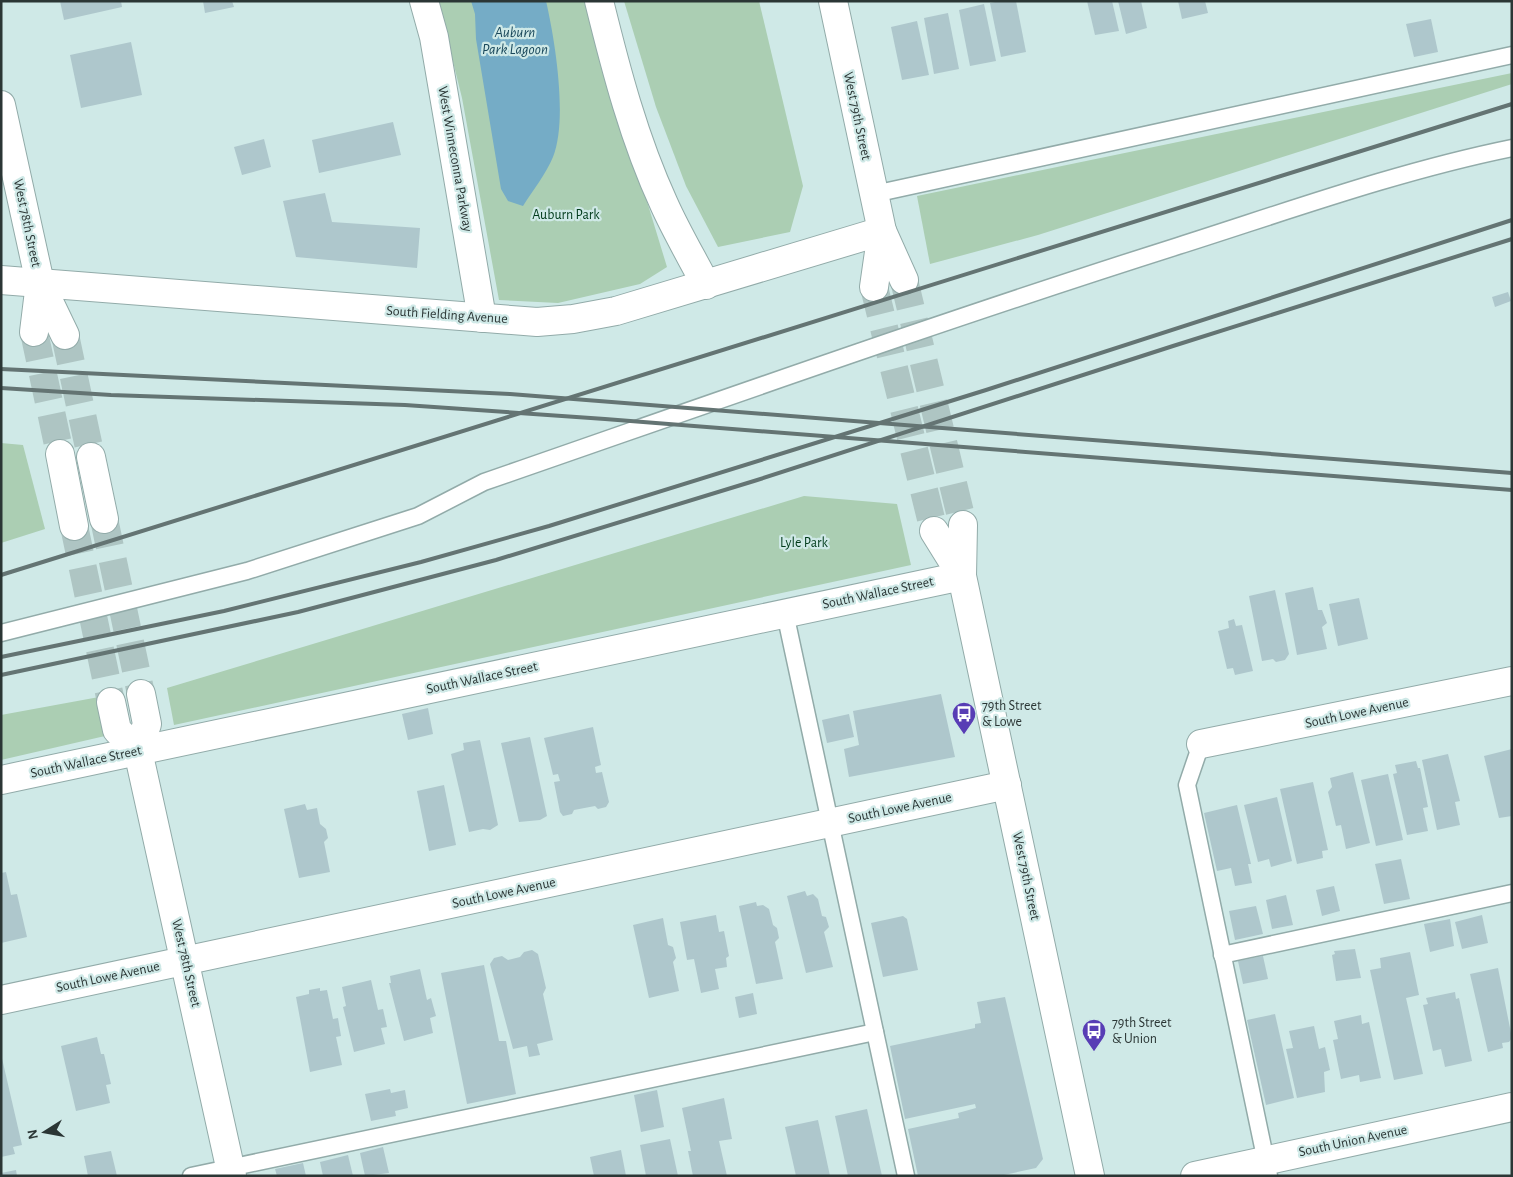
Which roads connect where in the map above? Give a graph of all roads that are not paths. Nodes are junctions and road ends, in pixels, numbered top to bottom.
1 (424, 1) edge
2 (600, 1) edge
3 (833, 1) edge
4 (1512, 55) edge
5 (1, 105) edge
6 (1512, 148) edge
7 (874, 194) junction
8 (882, 231) junction
9 (1, 280) edge
10 (904, 280) tunnel mouth
11 (40, 283) junction
12 (706, 285) junction
13 (874, 286) tunnel mouth
14 (482, 318) junction
15 (34, 332) tunnel mouth
16 (65, 334) tunnel mouth
17 (60, 454) tunnel mouth
18 (91, 457) tunnel mouth
19 (104, 519) tunnel mouth
20 (962, 525) tunnel mouth
21 (74, 526) tunnel mouth
22 (934, 531) tunnel mouth
23 (962, 576) junction
24 (785, 613) junction
25 (1, 633) edge
26 (1512, 681) edge
27 (140, 694) tunnel mouth
28 (111, 702) tunnel mouth
29 (1201, 744) joint
30 (138, 751) junction
31 (1, 780) edge
32 (1007, 785) junction
33 (830, 823) junction
34 (1512, 893) edge
35 (1222, 955) junction
36 (185, 961) junction
37 (1, 1000) edge
38 (875, 1032) junction
39 (1512, 1107) edge
40 (1267, 1168) edge
41 (232, 1172) edge
42 (191, 1176) edge
43 (906, 1176) edge
44 (1090, 1176) edge
45 (1194, 1176) edge

1 - 14 street, West Winneconna Parkway
2 - 12 street
3 - 7 street, West 79th Street
4 - 7 lane
5 - 11 street, West 78th Street
6 - 25 lane
7 - 8 street, West 79th Street
8 - 10 street, West 79th Street
8 - 12 street, South Fielding Avenue
8 - 13 street, West 79th Street
9 - 11 street, South Fielding Avenue
11 - 14 street, South Fielding Avenue
11 - 15 street, West 78th Street
11 - 16 street, West 78th Street
12 - 14 street, South Fielding Avenue
17 - 21 street
18 - 19 street
20 - 23 street, West 79th Street
22 - 23 street, West 79th Street
23 - 24 street, South Wallace Street
23 - 32 street, West 79th Street
24 - 30 street, South Wallace Street
24 - 33 lane
26 - 29 street, South Lowe Avenue
27 - 30 street
28 - 30 street
29 - 35 lane
30 - 31 street, South Wallace Street
30 - 36 street, West 78th Street
32 - 33 street, South Lowe Avenue
32 - 44 street, West 79th Street
33 - 36 street, South Lowe Avenue
33 - 38 lane
34 - 35 lane
35 - 40 lane
36 - 37 street, South Lowe Avenue
36 - 41 street, West 78th Street
38 - 41 lane
38 - 43 lane
39 - 40 street, South Union Avenue
40 - 45 street, South Union Avenue
41 - 42 lane

